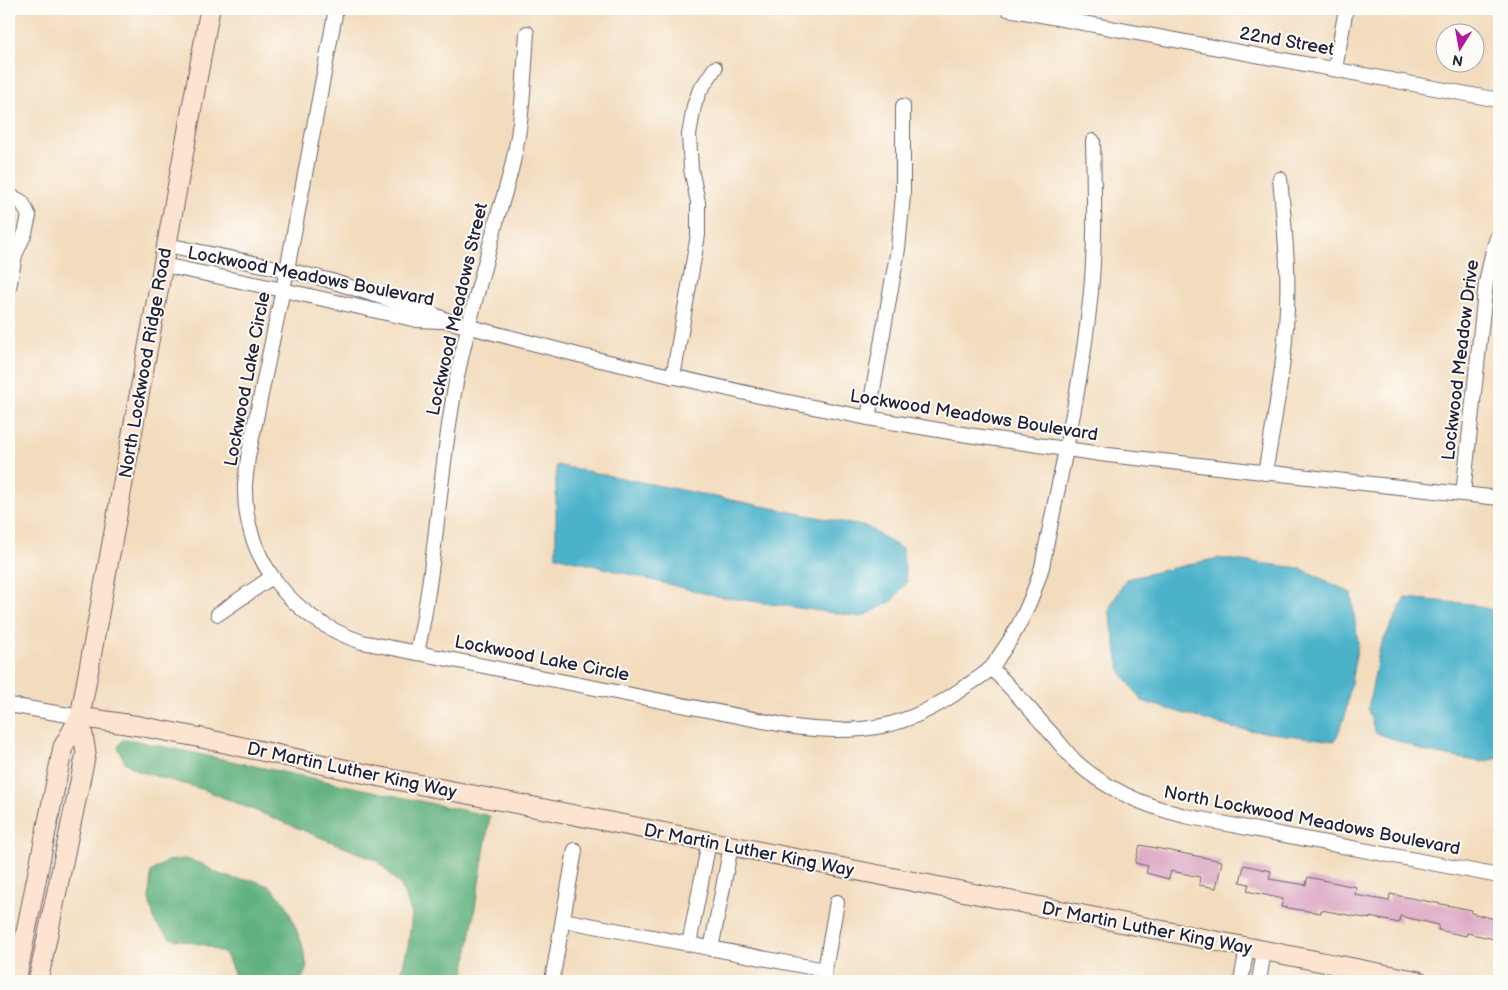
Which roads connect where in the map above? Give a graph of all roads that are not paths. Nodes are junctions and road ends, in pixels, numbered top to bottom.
1 (210, 9) edge
2 (336, 9) edge
3 (1008, 9) edge
4 (1346, 9) edge
5 (527, 33) dead end
6 (715, 68) dead end
7 (1335, 68) junction
8 (1499, 99) edge
9 (903, 106) dead end
10 (1093, 141) dead end
11 (1280, 179) dead end
12 (9, 195) edge
13 (1499, 232) edge
14 (167, 245) junction
15 (163, 265) junction
16 (288, 270) junction
17 (9, 288) edge
18 (283, 290) junction
19 (452, 322) junction
20 (469, 326) junction
21 (673, 377) junction
22 (868, 418) junction
23 (1065, 449) junction
24 (1265, 473) junction
25 (1463, 494) junction
26 (1499, 498) edge
27 (272, 577) junction
28 (218, 614) dead end
29 (418, 653) junction
30 (991, 668) junction
31 (9, 705) edge
32 (80, 717) junction
33 (708, 842) junction
34 (731, 846) junction
35 (575, 850) dead end
36 (1499, 876) edge
37 (837, 902) dead end
38 (563, 920) junction
39 (689, 944) junction
40 (711, 949) junction
41 (1255, 950) junction
42 (824, 976) edge
43 (16, 981) edge
44 (38, 981) edge
45 (552, 981) edge
46 (1241, 981) edge
47 (1258, 981) edge
48 (1419, 981) edge

1 - 14 street, North Lockwood Ridge Road
2 - 16 street, Lockwood Lake Circle
3 - 7 street, 22nd Street
4 - 7 street
5 - 20 street, Lockwood Meadows Street
6 - 21 street
7 - 8 street, 22nd Street
9 - 22 street
10 - 23 street
11 - 24 street
12 - 17 street
13 - 25 street, Lockwood Meadow Drive
14 - 15 street, North Lockwood Ridge Road
14 - 16 street, Lockwood Meadows Boulevard
15 - 18 street, Lockwood Meadows Boulevard
15 - 32 street, North Lockwood Ridge Road
16 - 18 street, Lockwood Lake Circle
16 - 19 street, Lockwood Meadows Boulevard
18 - 19 street, Lockwood Meadows Boulevard
18 - 27 street, Lockwood Lake Circle
19 - 20 street, Lockwood Meadows Boulevard
20 - 21 street, Lockwood Meadows Boulevard
20 - 29 street, Lockwood Meadows Street
21 - 22 street, Lockwood Meadows Boulevard
22 - 23 street, Lockwood Meadows Boulevard
23 - 24 street, Lockwood Meadows Boulevard
23 - 30 street
24 - 25 street, Lockwood Meadows Boulevard
25 - 26 street, Lockwood Meadows Boulevard
27 - 28 street
27 - 29 street, Lockwood Lake Circle
29 - 30 street, Lockwood Lake Circle
30 - 36 street, North Lockwood Meadows Boulevard
31 - 32 street
32 - 33 street, Dr Martin Luther King Way
32 - 43 street, North Lockwood Ridge Road
32 - 44 street, North Lockwood Ridge Road
33 - 34 street, Dr Martin Luther King Way
33 - 39 street
34 - 40 street
34 - 41 street, Dr Martin Luther King Way
35 - 38 street
37 - 42 street
38 - 39 street
38 - 45 street
39 - 40 street
40 - 42 street
41 - 46 street
41 - 47 street
41 - 48 street, Dr Martin Luther King Way

